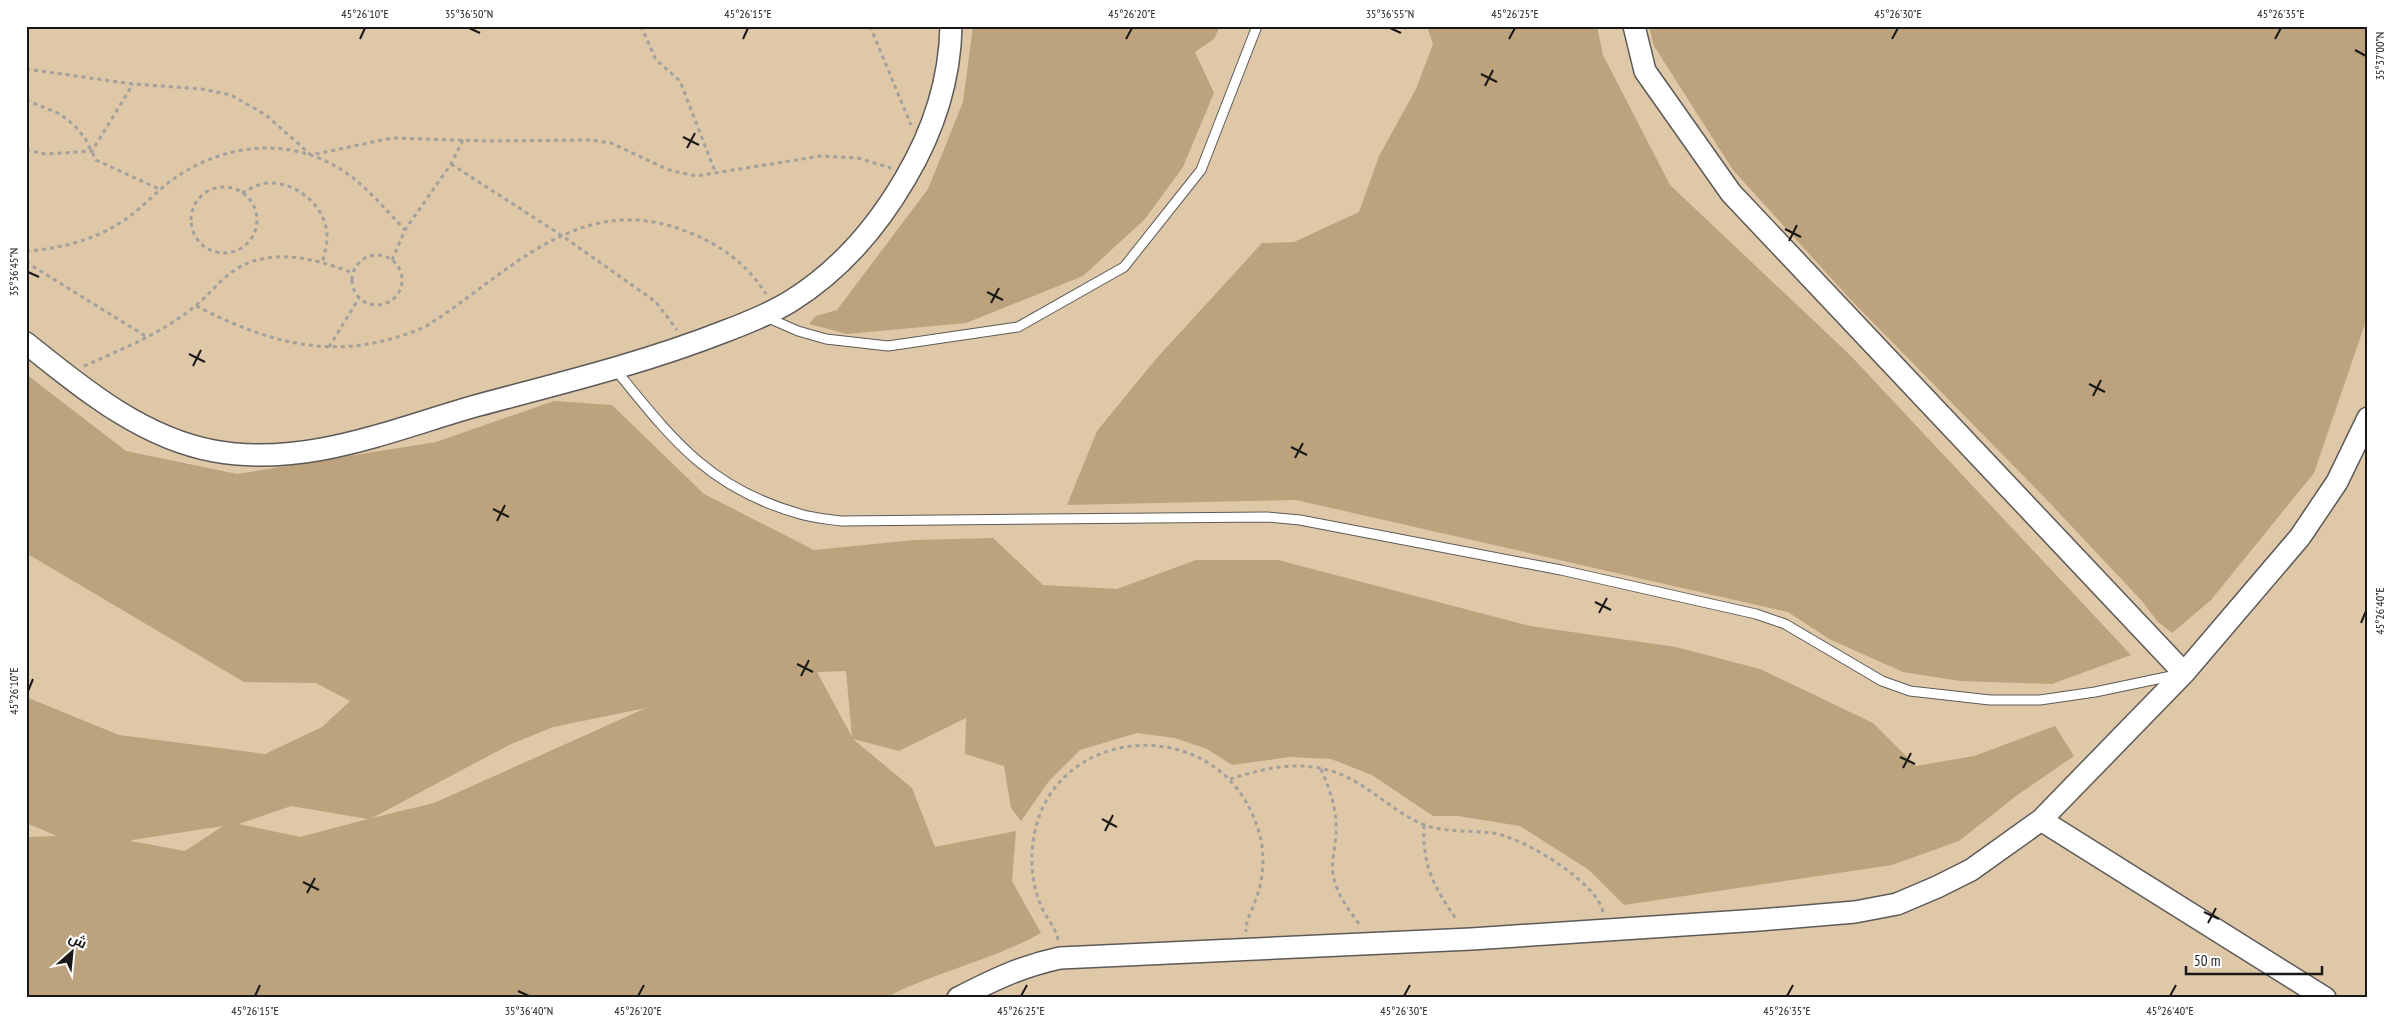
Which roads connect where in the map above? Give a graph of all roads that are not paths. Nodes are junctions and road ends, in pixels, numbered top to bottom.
1 (951, 26) edge
2 (1257, 26) edge
3 (1634, 26) edge
4 (770, 313) junction
5 (26, 343) edge
6 (614, 368) junction
7 (2368, 418) edge
8 (2184, 673) junction
9 (2042, 820) junction
10 (958, 998) edge
11 (2325, 998) edge

1 - 4 street
2 - 4 lane
3 - 8 street
4 - 6 street
5 - 6 street
6 - 8 lane
7 - 8 street
8 - 9 street
9 - 10 street
9 - 11 street

